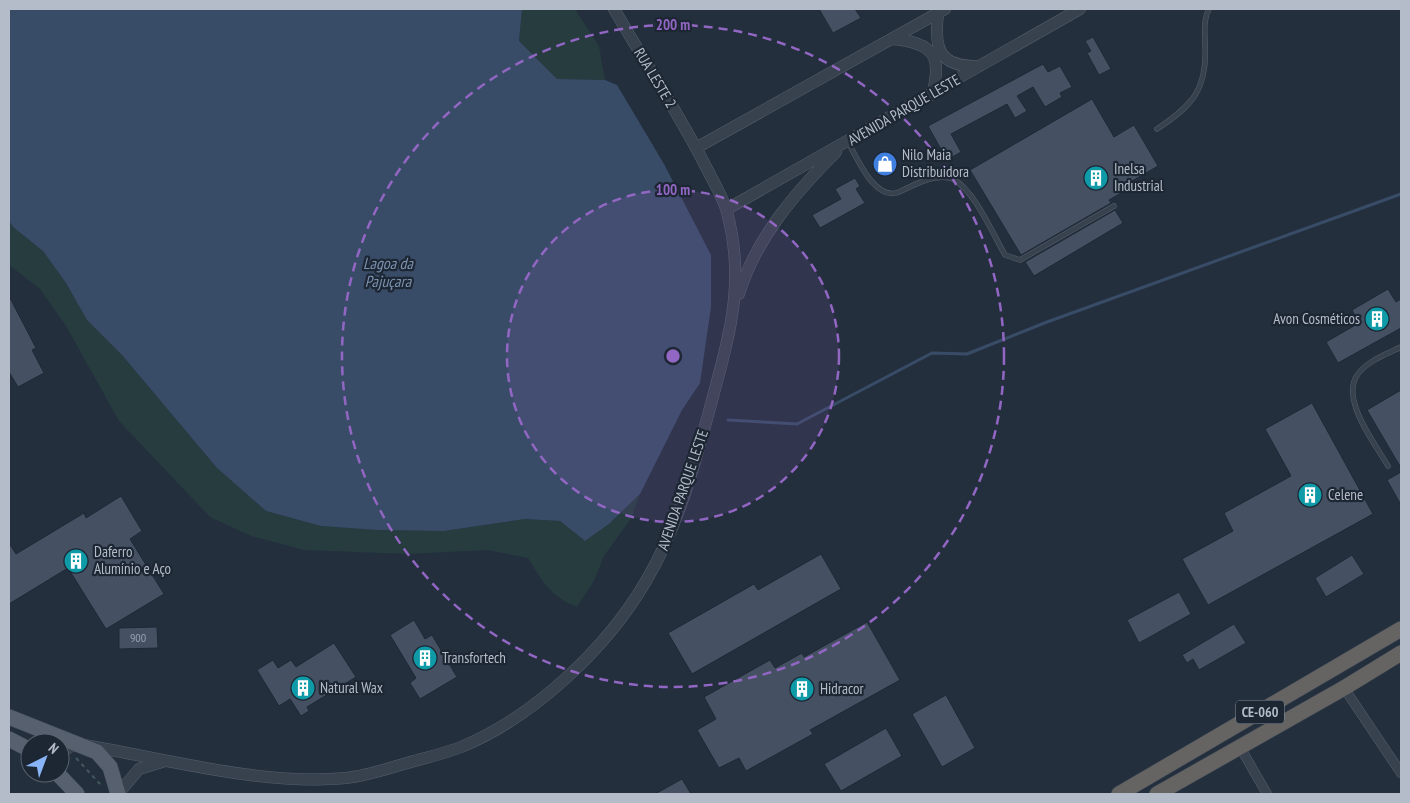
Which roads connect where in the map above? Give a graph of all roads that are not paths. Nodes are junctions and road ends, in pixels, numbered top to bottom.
1 (614, 9) edge
2 (1080, 9) edge
3 (1209, 9) edge
4 (942, 11) edge
5 (893, 39) junction
6 (981, 66) junction
7 (932, 95) junction
8 (1157, 129) dead end
9 (846, 143) junction
10 (696, 148) junction
11 (1114, 206) dead end
12 (727, 209) junction
13 (734, 310) junction
14 (1401, 347) edge
15 (1388, 466) dead end
16 (1401, 630) edge
17 (1401, 652) edge
18 (1344, 688) junction
19 (9, 717) edge
20 (84, 745) junction
21 (70, 746) edge
22 (1240, 747) junction
23 (169, 760) junction
24 (1401, 773) edge
25 (67, 783) edge
26 (77, 794) edge
27 (118, 794) edge
28 (1120, 794) edge
29 (1157, 794) edge
30 (1267, 794) edge

1 - 10 street, RUA LESTE 2
2 - 6 street, AVENIDA PARQUE LESTE
3 - 8 lane
4 - 5 street
4 - 6 street
5 - 7 street
5 - 10 street
6 - 7 street, AVENIDA PARQUE LESTE
7 - 9 street, AVENIDA PARQUE LESTE
9 - 11 lane
9 - 12 street, AVENIDA PARQUE LESTE
9 - 13 street
10 - 12 street, AVENIDA PARQUE LESTE
12 - 13 street, AVENIDA PARQUE LESTE
13 - 23 street, AVENIDA PARQUE LESTE
14 - 15 lane
16 - 28 highway, CE-060
17 - 18 highway, CE-060
18 - 22 highway, CE-060
18 - 24 street
19 - 20 main road
20 - 21 street, AVENIDA PARQUE LESTE
20 - 23 street, AVENIDA PARQUE LESTE
20 - 27 main road
22 - 29 highway, CE-060
22 - 30 street
23 - 27 street, AVENIDA PARQUE LESTE
25 - 26 main road

